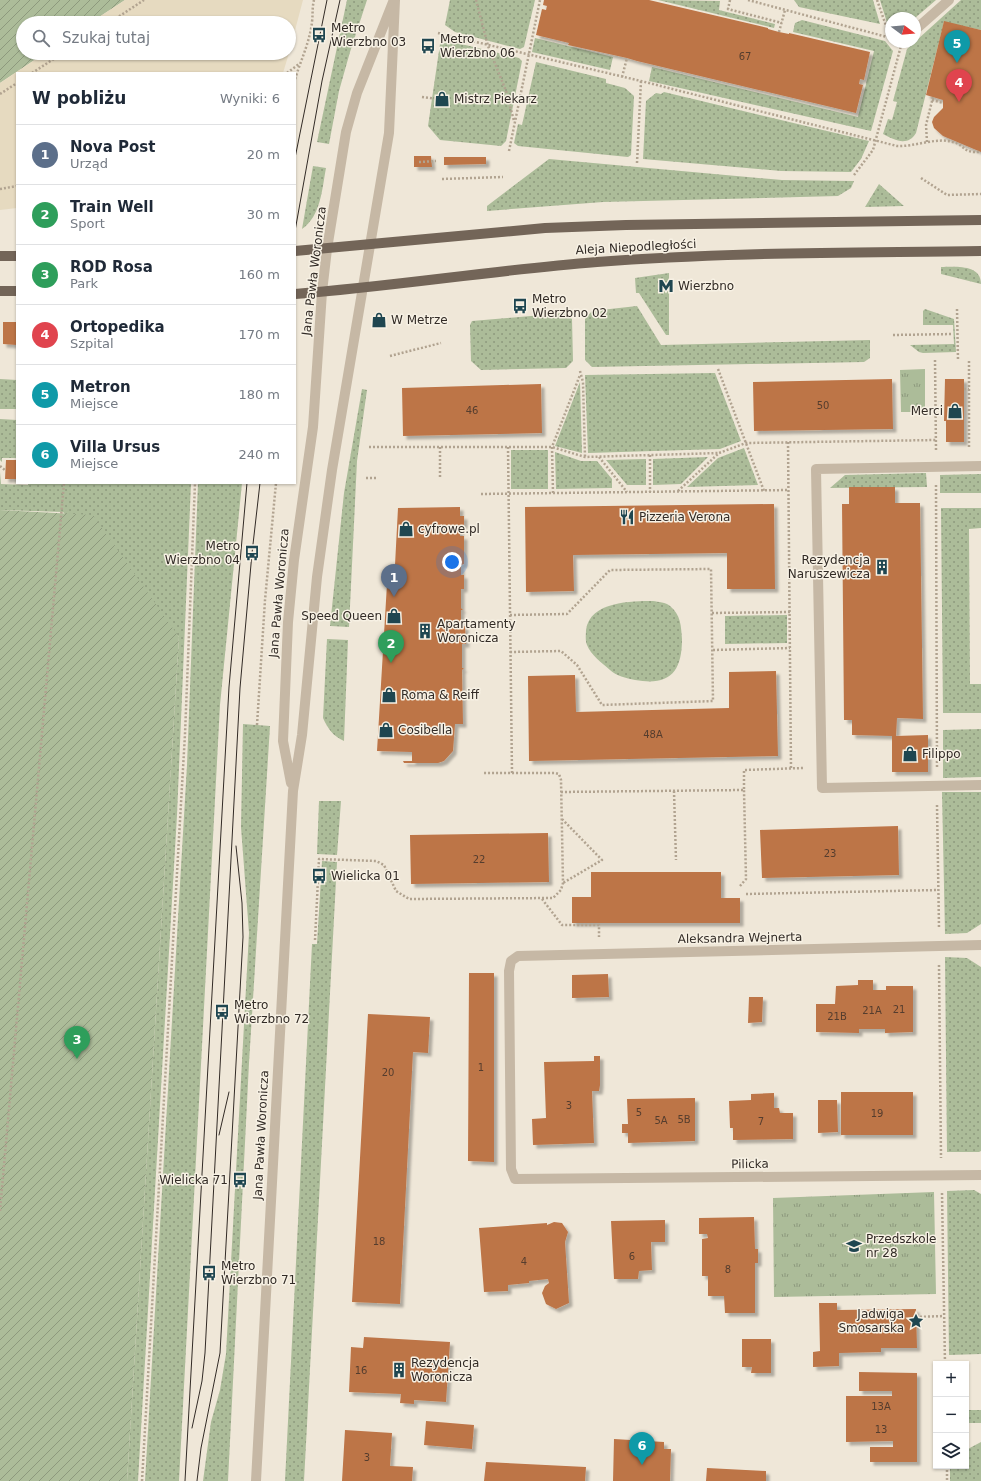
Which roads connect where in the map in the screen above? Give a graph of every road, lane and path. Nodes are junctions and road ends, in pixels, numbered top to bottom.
1 (144, 0) edge
2 (314, 0) edge
3 (394, 0) edge
4 (476, 0) edge
5 (540, 0) edge
6 (730, 0) edge
7 (748, 0) edge
8 (877, 0) edge
9 (949, 0) edge
10 (755, 1) edge
11 (785, 10) junction
12 (120, 16) edge
13 (782, 23) junction
14 (885, 23) edge
15 (921, 25) edge
16 (780, 32) dead end
17 (438, 33) dead end
18 (885, 36) edge
19 (488, 46) junction
20 (900, 48) edge
21 (528, 56) junction
22 (627, 58) dead end
23 (52, 60) edge
24 (300, 63) junction
25 (34, 72) edge
26 (288, 72) edge
27 (296, 76) edge
28 (622, 77) junction
29 (641, 81) junction
30 (16, 84) edge
31 (0, 94) edge
32 (422, 97) dead end
33 (437, 99) dead end
34 (943, 103) dead end
35 (514, 124) junction
36 (876, 140) junction
37 (927, 142) junction
38 (509, 151) dead end
39 (981, 152) edge
40 (436, 161) dead end
41 (419, 162) dead end
42 (636, 163) dead end
43 (854, 175) dead end
44 (503, 177) dead end
45 (921, 178) dead end
46 (442, 180) dead end
47 (16, 186) edge
48 (0, 190) edge
49 (981, 194) edge
50 (981, 220) edge
51 (371, 245) junction
52 (327, 249) junction
53 (296, 251) edge
54 (981, 251) edge
55 (0, 256) edge
56 (16, 256) edge
57 (363, 288) junction
58 (0, 291) edge
59 (16, 291) edge
60 (322, 292) junction
61 (296, 294) edge
62 (956, 308) dead end
63 (953, 334) dead end
64 (893, 335) dead end
65 (441, 343) dead end
66 (390, 356) dead end
67 (935, 360) dead end
68 (958, 360) dead end
69 (969, 360) dead end
70 (718, 369) dead end
71 (580, 371) dead end
72 (580, 375) junction
73 (964, 389) dead end
74 (969, 389) junction
75 (936, 440) junction
76 (788, 442) junction
77 (746, 443) junction
78 (368, 447) dead end
79 (440, 447) junction
80 (508, 447) junction
81 (552, 447) junction
82 (966, 450) dead end
83 (719, 453) junction
84 (650, 455) junction
85 (585, 457) junction
86 (599, 457) junction
87 (0, 466) edge
88 (981, 466) edge
89 (936, 467) junction
90 (6, 471) dead end
91 (366, 478) dead end
92 (376, 478) dead end
93 (440, 478) dead end
94 (64, 484) edge
95 (195, 484) edge
96 (276, 484) edge
97 (764, 490) junction
98 (789, 490) junction
99 (627, 492) junction
100 (650, 492) junction
101 (678, 492) junction
102 (481, 494) dead end
103 (508, 494) junction
104 (552, 494) junction
105 (790, 612) junction
106 (712, 613) junction
107 (510, 615) junction
108 (790, 648) junction
109 (712, 650) junction
110 (510, 652) junction
111 (256, 725) dead end
112 (821, 768) junction
113 (791, 769) junction
114 (512, 773) junction
115 (484, 774) dead end
116 (937, 785) junction
117 (981, 785) edge
118 (744, 790) junction
119 (293, 791) junction
120 (674, 791) junction
121 (561, 792) junction
122 (562, 818) junction
123 (676, 860) dead end
124 (563, 883) junction
125 (740, 886) dead end
126 (938, 890) junction
127 (746, 894) dead end
128 (542, 898) junction
129 (315, 940) dead end
130 (981, 945) edge
131 (939, 946) junction
132 (599, 954) junction
133 (941, 1175) junction
134 (981, 1175) edge
135 (519, 1180) joint
136 (0, 1211) edge
137 (944, 1316) junction
138 (916, 1317) dead end
139 (945, 1361) edge
140 (947, 1469) edge
141 (142, 1481) edge
142 (256, 1481) edge
143 (947, 1481) edge

1 - 12 path
2 - 24 path
3 - 51 street, Jana Pawła Woronicza
3 - 52 street, Jana Pawła Woronicza
4 - 19 path
5 - 21 path
6 - 13 path
7 - 10 path
8 - 14 path
9 - 15 street
10 - 11 path
11 - 13 path
11 - 18 path
13 - 16 path
17 - 19 path
19 - 21 path
19 - 35 path
20 - 36 path
21 - 28 path
21 - 35 path
22 - 28 path
23 - 25 path
24 - 26 path
24 - 27 path
28 - 29 path
29 - 36 path
29 - 42 path
30 - 31 path
32 - 33 path
34 - 37 path
35 - 38 path
36 - 37 path
36 - 43 path
37 - 39 path
40 - 41 path
44 - 46 path
45 - 49 path
47 - 48 path
50 - 51 main road, Aleja Niepodległości
51 - 52 main road, Aleja Niepodległości
51 - 57 street, Jana Pawła Woronicza
52 - 53 main road, Aleja Niepodległości
52 - 60 street, Jana Pawła Woronicza
54 - 57 main road, Aleja Niepodległości
55 - 56 main road
57 - 60 main road, Aleja Niepodległości
57 - 119 street, Jana Pawła Woronicza
58 - 59 main road
60 - 61 main road, Aleja Niepodległości
60 - 119 street, Jana Pawła Woronicza
62 - 68 path
63 - 64 path
65 - 66 path
67 - 75 path
69 - 74 path
70 - 77 path
71 - 72 path
72 - 81 path
72 - 85 path
73 - 74 path
74 - 82 path
75 - 76 path
75 - 89 path
76 - 77 path
76 - 98 path
77 - 83 path
77 - 97 path
78 - 79 path
79 - 80 path
79 - 93 path
80 - 81 path
80 - 103 path
81 - 85 path
81 - 104 path
83 - 84 path
83 - 101 path
84 - 86 path
84 - 100 path
85 - 86 path
86 - 99 path
87 - 90 path
88 - 89 street
89 - 112 street
89 - 116 path
91 - 92 path
94 - 136 path
95 - 141 path
96 - 111 path
97 - 98 path
97 - 101 path
98 - 105 path
99 - 100 path
99 - 104 path
100 - 101 path
102 - 103 path
103 - 104 path
103 - 107 path
105 - 106 path
105 - 108 path
106 - 107 path
106 - 109 path
107 - 110 path
108 - 109 path
108 - 113 path
109 - 110 path
110 - 114 path
112 - 113 path
112 - 116 street
113 - 118 path
114 - 115 path
114 - 121 path
116 - 117 street
116 - 126 path
118 - 120 path
118 - 125 path
119 - 142 street, Jana Pawła Woronicza
120 - 121 path
120 - 123 path
121 - 122 path
122 - 124 path
122 - 124 path
124 - 128 path
126 - 127 path
126 - 131 path
128 - 129 path
128 - 132 path
130 - 131 street, Aleksandra Wejnerta
131 - 132 street, Aleksandra Wejnerta
131 - 133 path
132 - 135 street, Aleksandra Wejnerta
133 - 134 street, Pilicka
133 - 135 street, Pilicka
133 - 137 path
137 - 138 path
137 - 139 path
140 - 143 path

